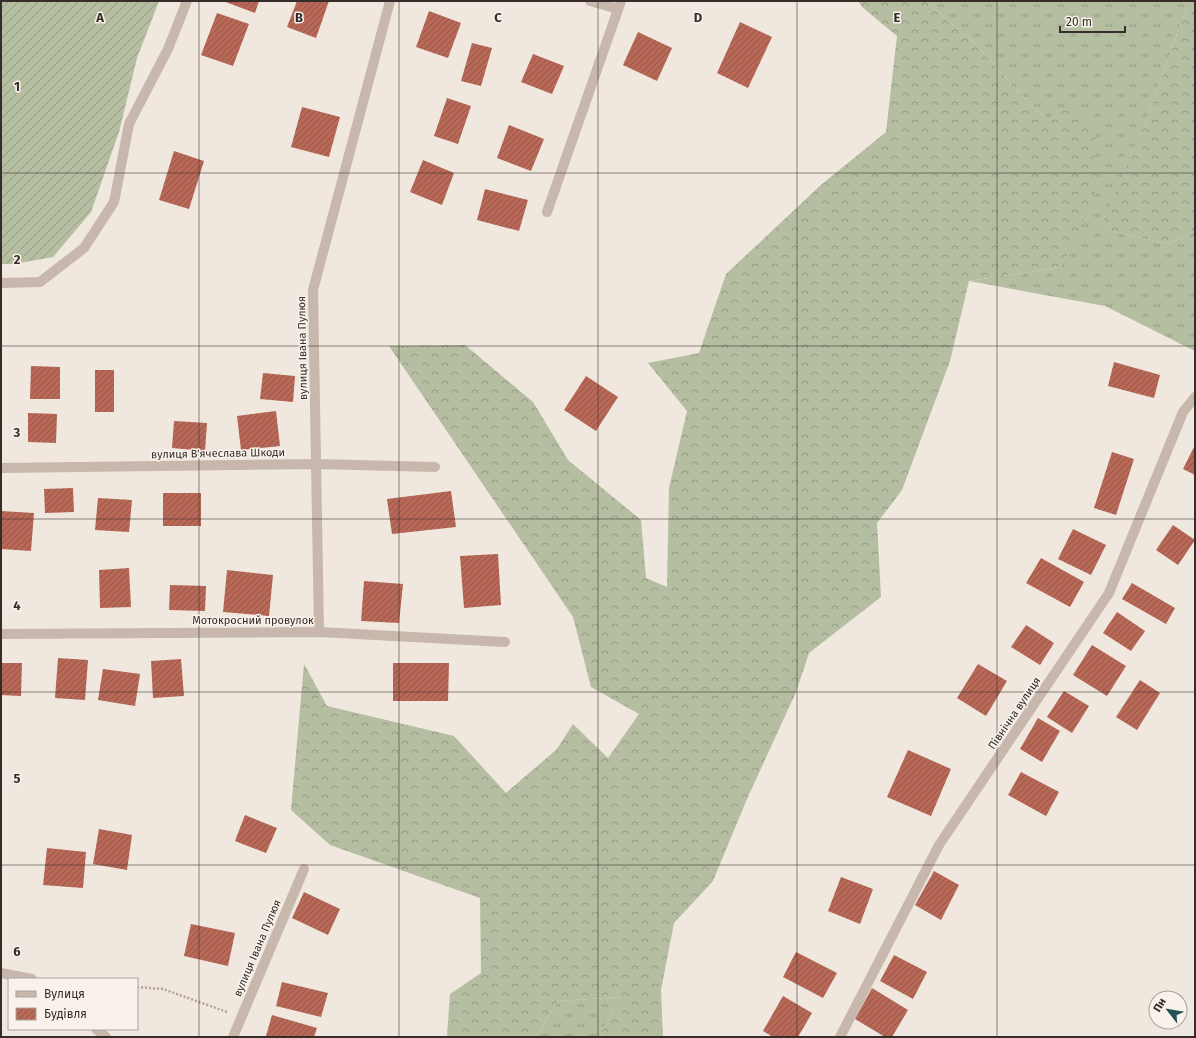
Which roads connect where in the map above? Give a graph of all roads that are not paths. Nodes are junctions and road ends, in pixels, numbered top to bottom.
1 (187, 1) edge
2 (390, 1) edge
3 (590, 1) edge
4 (619, 5) edge
5 (547, 212) dead end
6 (1, 283) edge
7 (1195, 397) edge
8 (316, 464) junction
9 (435, 467) dead end
10 (1, 468) edge
11 (319, 632) junction
12 (1, 634) edge
13 (505, 642) dead end
14 (304, 869) dead end
15 (1, 974) edge
16 (26, 978) edge
17 (97, 1030) edge
18 (106, 1037) edge
19 (233, 1037) edge
20 (840, 1037) edge

1 - 6 street
2 - 8 street, вулиця Івана Пулюя
3 - 4 street
4 - 5 street
7 - 20 street, Північна вулиця
8 - 9 street, вулиця В'ячеслава Шкоди
8 - 10 street, вулиця В'ячеслава Шкоди
8 - 11 street, вулиця Івана Пулюя
11 - 12 street, Мотокросний провулок
11 - 13 street, Мотокросний провулок
14 - 19 street, вулиця Івана Пулюя
15 - 16 street
17 - 18 street

